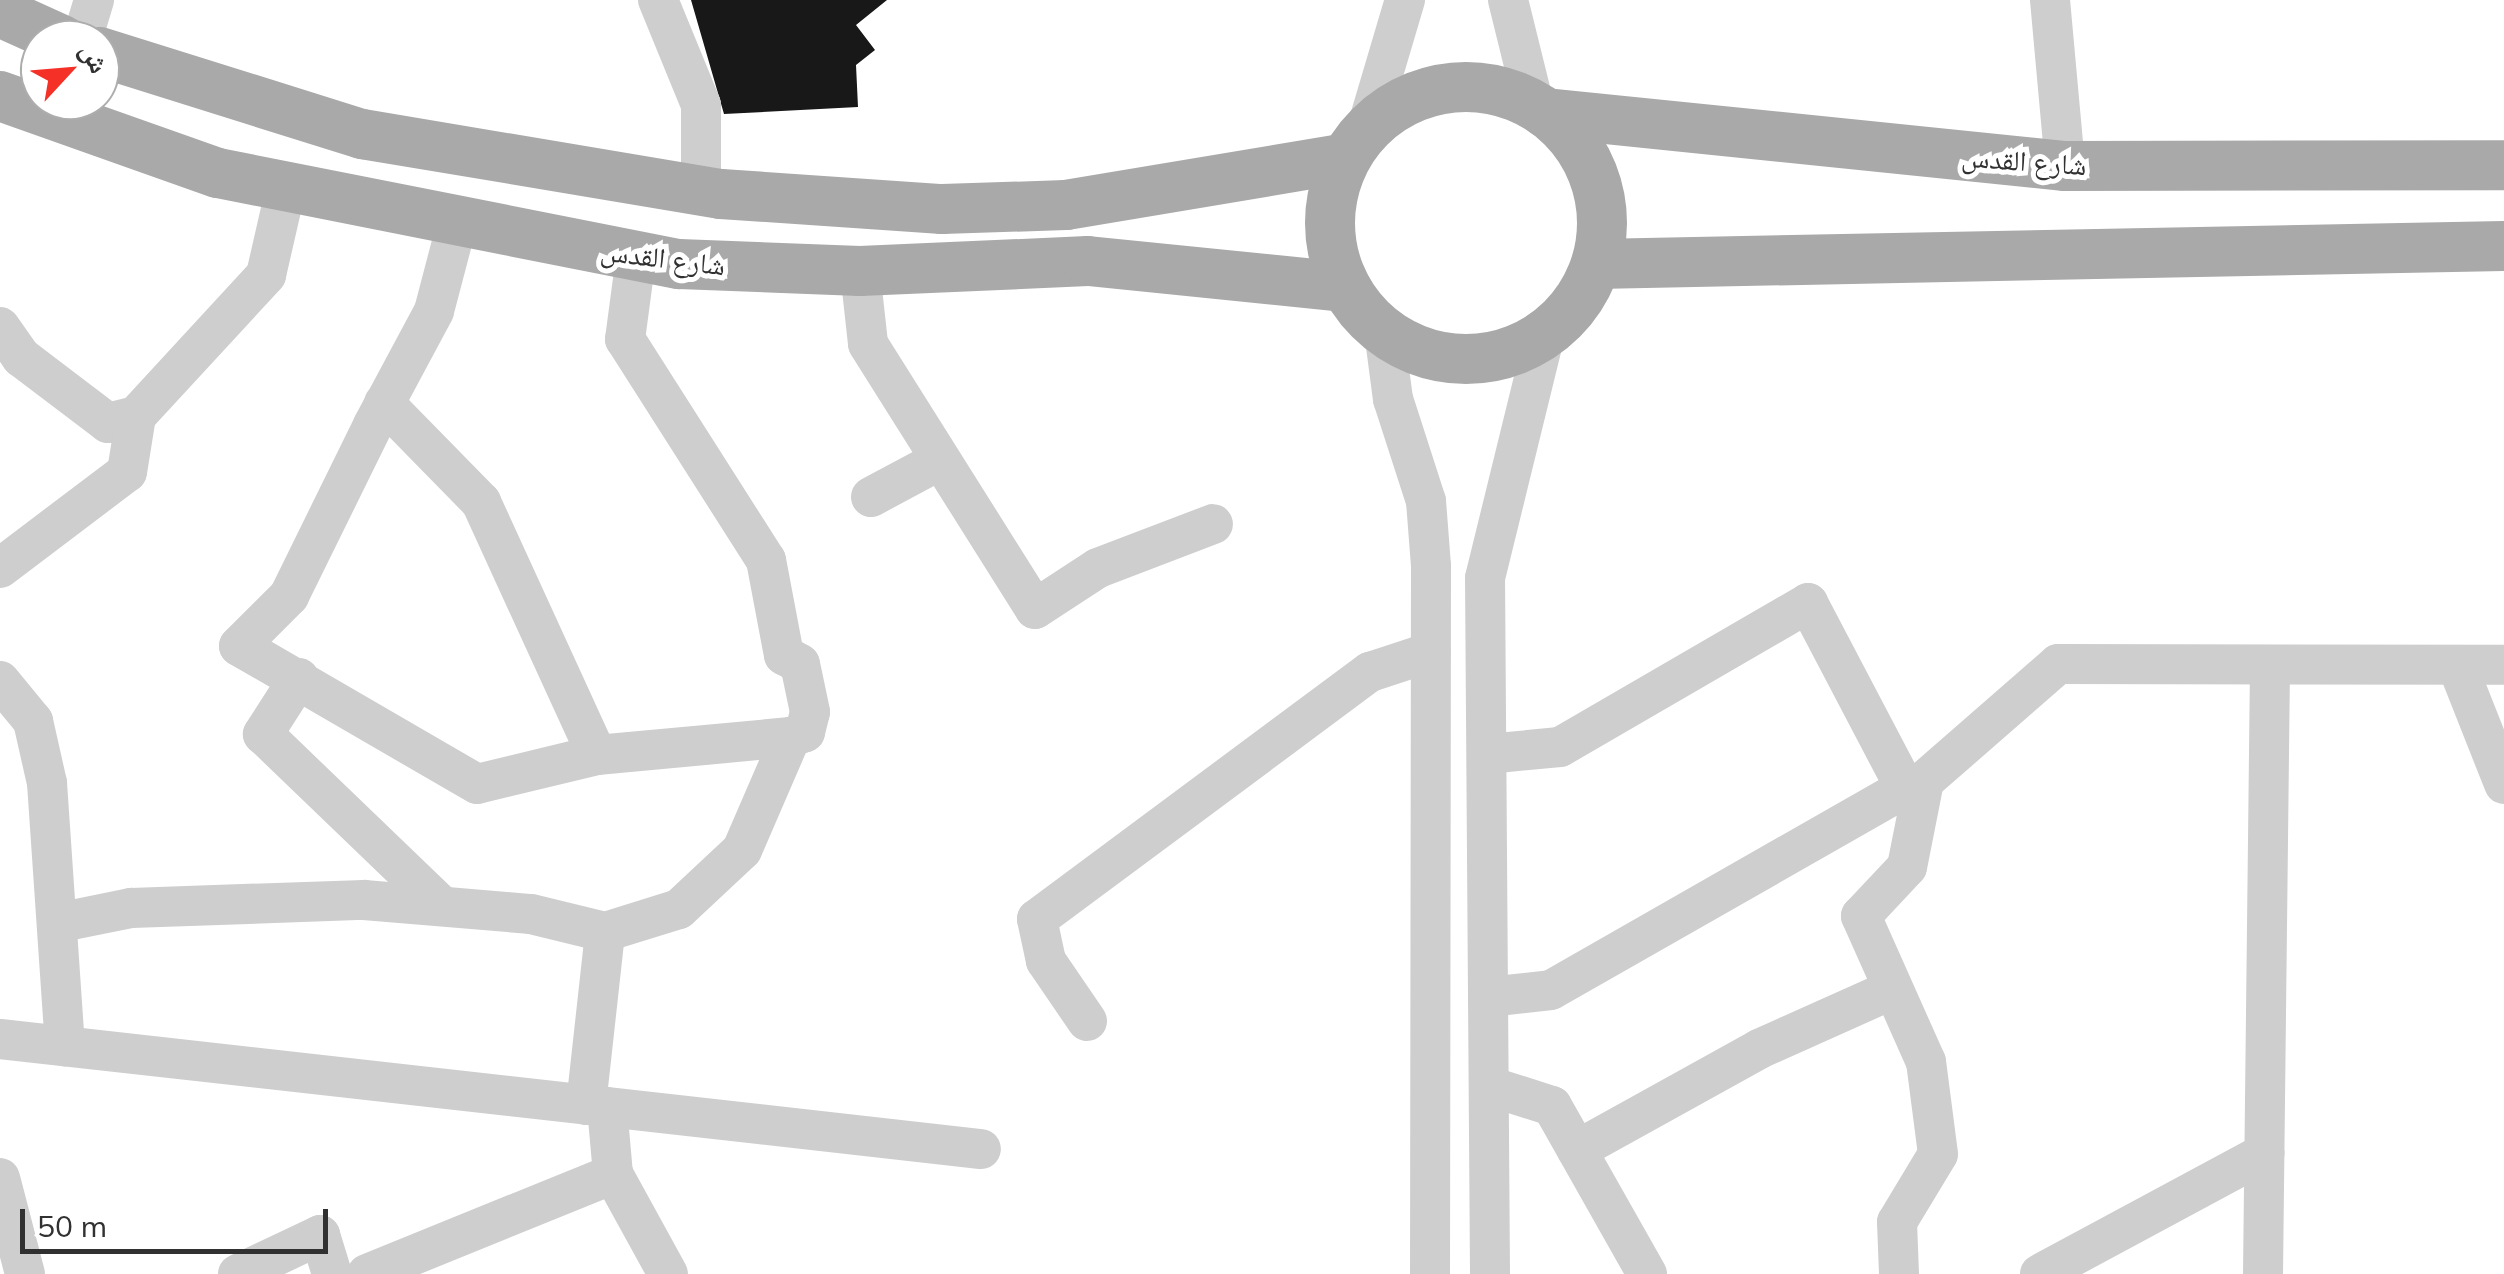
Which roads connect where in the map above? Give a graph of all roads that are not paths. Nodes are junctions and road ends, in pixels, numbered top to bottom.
1 (658, 0) edge
2 (1404, 0) edge
3 (1508, 0) edge
4 (2050, 0) edge
5 (120, 58) edge
6 (0, 96) edge
7 (1540, 109) junction
8 (1356, 143) junction
9 (2504, 165) edge
10 (2065, 166) junction
11 (286, 188) junction
12 (701, 191) junction
13 (456, 227) junction
14 (2504, 246) edge
15 (636, 257) junction
16 (1596, 264) junction
17 (860, 271) junction
18 (1346, 287) junction
19 (0, 327) edge
20 (1384, 332) junction
21 (1545, 334) junction
22 (384, 403) junction
23 (136, 416) junction
24 (938, 461) junction
25 (871, 497) dead end
26 (1213, 524) dead end
27 (0, 568) edge
28 (1431, 652) junction
29 (2270, 665) junction
30 (2457, 665) junction
31 (2504, 665) edge
32 (298, 678) junction
33 (0, 682) edge
34 (791, 736) junction
35 (1487, 754) junction
36 (597, 755) junction
37 (2504, 784) edge
38 (1914, 785) junction
39 (442, 906) junction
40 (57, 923) junction
41 (606, 932) junction
42 (1891, 990) junction
43 (1488, 997) junction
44 (1087, 1021) dead end
45 (0, 1038) edge
46 (65, 1046) junction
47 (1489, 1086) junction
48 (596, 1106) junction
49 (981, 1149) dead end
50 (1578, 1150) junction
51 (2265, 1154) junction
52 (613, 1174) junction
53 (0, 1178) edge
54 (24, 1274) edge
55 (238, 1274) edge
56 (332, 1274) edge
57 (366, 1274) edge
58 (668, 1274) edge
59 (1430, 1274) edge
60 (1490, 1274) edge
61 (1647, 1274) edge
62 (1900, 1274) edge
63 (2040, 1274) edge
64 (2263, 1274) edge

1 - 12 street
2 - 8 street
3 - 7 street
4 - 10 street
5 - 12 main road
6 - 11 main road, شارع القدس
7 - 8 main road
7 - 10 main road, شارع القدس
7 - 16 main road
8 - 12 main road
8 - 18 main road
9 - 10 main road, شارع القدس
11 - 13 main road, شارع القدس
11 - 23 street
13 - 15 main road, شارع القدس
13 - 22 street
14 - 16 main road
15 - 17 main road, شارع القدس
15 - 34 street
16 - 21 main road
17 - 18 main road, شارع القدس
17 - 24 street
18 - 20 main road
19 - 23 street
20 - 21 main road
20 - 28 street
21 - 35 street
22 - 32 street
22 - 36 street
23 - 27 street
24 - 25 street
24 - 26 street
28 - 44 street
28 - 59 street
29 - 30 street
29 - 38 street
29 - 51 street
30 - 31 street
30 - 37 street
32 - 36 street
32 - 39 street
33 - 40 street
34 - 36 street
34 - 41 street
35 - 38 street
35 - 43 street
38 - 42 street
38 - 43 street
39 - 40 street
39 - 41 street
40 - 46 street
41 - 48 street
42 - 50 street
42 - 62 street
43 - 47 street
45 - 46 street
46 - 48 street
47 - 50 street
47 - 60 street
48 - 49 street
48 - 52 street
50 - 61 street
51 - 63 street
51 - 64 street
52 - 57 street
52 - 58 street
53 - 54 street
55 - 56 street

